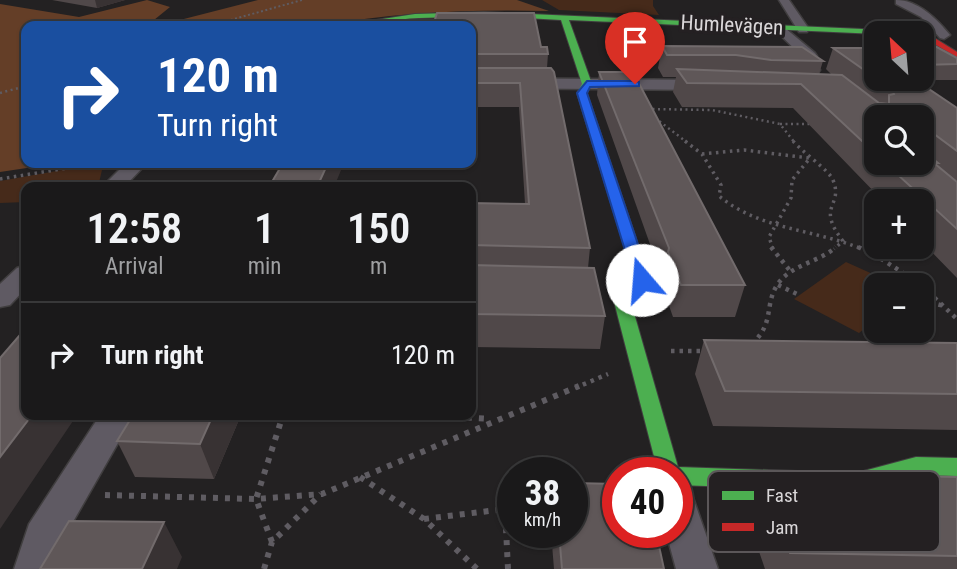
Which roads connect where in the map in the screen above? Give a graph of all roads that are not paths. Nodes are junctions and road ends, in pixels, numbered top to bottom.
1 (784, 0) edge
2 (900, 2) dead end
3 (564, 18) junction
4 (390, 21) edge
5 (931, 21) edge
6 (934, 24) edge
7 (779, 27) junction
8 (803, 29) junction
9 (864, 31) edge
10 (934, 35) edge
11 (934, 41) edge
12 (957, 55) edge
13 (476, 83) edge
14 (830, 83) edge
15 (587, 84) junction
16 (718, 85) edge
17 (132, 168) edge
18 (117, 182) edge
19 (21, 278) edge
20 (592, 289) edge
21 (620, 290) junction
22 (0, 299) edge
23 (114, 420) edge
24 (665, 457) edge
25 (957, 467) edge
26 (897, 471) edge
27 (690, 548) edge
28 (35, 569) edge
29 (696, 569) edge

1 - 8 street
2 - 5 street
3 - 4 street, Humlevägen
3 - 7 street, Humlevägen
3 - 15 street
6 - 10 street
7 - 8 street, Humlevägen
7 - 14 street
8 - 9 street, Humlevägen
11 - 12 street
13 - 15 street
15 - 16 street
15 - 21 street
17 - 18 street
19 - 22 street
20 - 21 street
21 - 24 street
23 - 28 street
25 - 26 street
27 - 29 street

